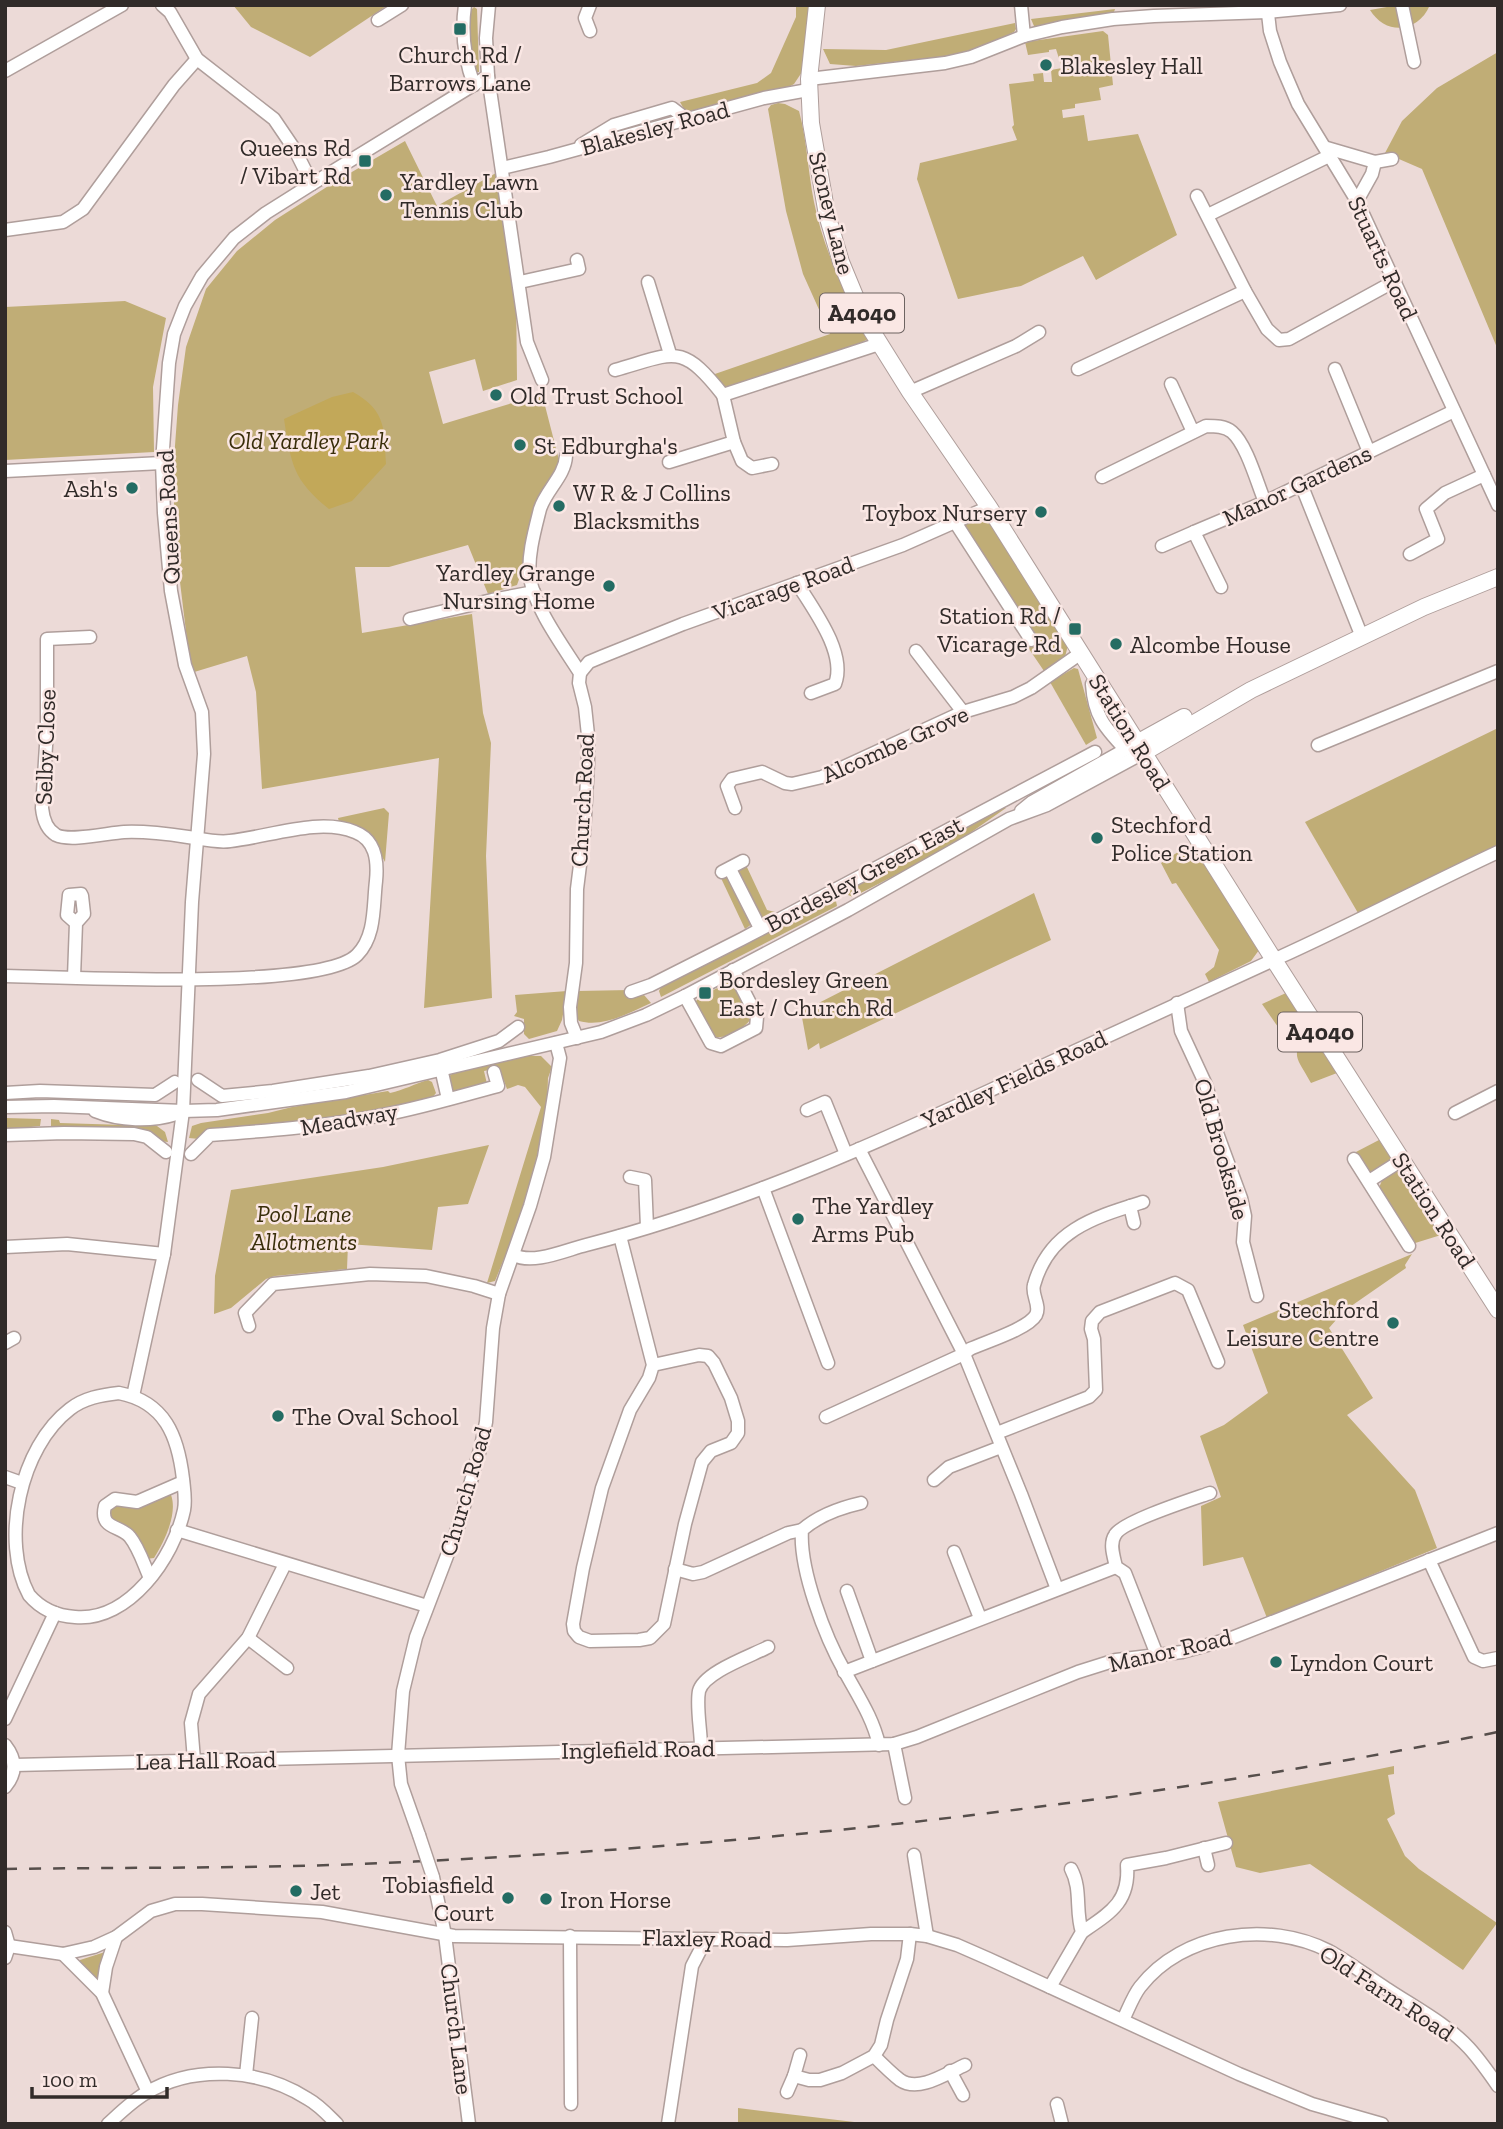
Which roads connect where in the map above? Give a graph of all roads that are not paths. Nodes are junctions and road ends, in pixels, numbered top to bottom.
1 (122, 5) edge
2 (162, 5) edge
3 (402, 5) edge
4 (465, 5) edge
5 (489, 5) edge
6 (590, 5) edge
7 (817, 5) edge
8 (1021, 5) edge
9 (1340, 5) edge
10 (1402, 5) edge
11 (1267, 9) edge
12 (378, 20) dead end
13 (590, 32) dead end
14 (1024, 36) junction
15 (197, 59) junction
16 (1414, 62) dead end
17 (5, 71) edge
18 (488, 76) junction
19 (474, 85) junction
20 (808, 85) junction
21 (1329, 152) junction
22 (1392, 159) dead end
23 (1375, 162) junction
24 (502, 168) junction
25 (312, 184) junction
26 (1197, 197) dead end
27 (1357, 201) junction
28 (1208, 215) junction
29 (5, 230) edge
30 (577, 260) dead end
31 (1395, 281) junction
32 (520, 282) junction
33 (648, 282) dead end
34 (1245, 291) junction
35 (1039, 332) dead end
36 (879, 344) junction
37 (670, 354) junction
38 (1078, 369) dead end
39 (1335, 369) dead end
40 (615, 370) dead end
41 (542, 380) dead end
42 (1171, 384) dead end
43 (910, 392) junction
44 (723, 395) junction
45 (1454, 411) junction
46 (1193, 432) junction
47 (734, 442) junction
48 (1370, 452) junction
49 (566, 456) dead end
50 (669, 462) dead end
51 (162, 463) junction
52 (772, 464) dead end
53 (5, 471) edge
54 (1484, 475) junction
55 (1102, 477) dead end
56 (1301, 484) junction
57 (1496, 498) edge
58 (1265, 502) junction
59 (989, 507) junction
60 (956, 522) junction
61 (1194, 532) junction
62 (1162, 546) dead end
63 (1410, 554) dead end
64 (1498, 565) edge
65 (1498, 577) edge
66 (797, 583) junction
67 (1221, 587) dead end
68 (534, 592) junction
69 (1424, 607) junction
70 (411, 620) dead end
71 (47, 625) dead end
72 (90, 637) dead end
73 (1362, 637) junction
74 (47, 639) junction
75 (1031, 640) dead end
76 (916, 651) dead end
77 (1081, 653) junction
78 (1498, 671) edge
79 (580, 673) junction
80 (1251, 690) junction
81 (811, 693) dead end
82 (963, 712) junction
83 (1318, 745) dead end
84 (1135, 748) junction
85 (1095, 752) dead end
86 (735, 808) dead end
87 (1009, 819) junction
88 (197, 838) junction
89 (1498, 852) edge
90 (743, 861) dead end
91 (835, 889) junction
92 (848, 909) junction
93 (76, 923) dead end
94 (760, 928) junction
95 (1274, 960) junction
96 (733, 970) junction
97 (5, 976) edge
98 (74, 977) junction
99 (190, 979) junction
100 (651, 985) junction
101 (631, 992) dead end
102 (685, 996) junction
103 (1177, 1003) junction
104 (660, 1009) junction
105 (518, 1027) dead end
106 (578, 1038) junction
107 (556, 1043) junction
108 (441, 1065) junction
109 (494, 1072) dead end
110 (198, 1080) dead end
111 (175, 1082) dead end
112 (1498, 1091) edge
113 (5, 1093) edge
114 (96, 1093) junction
115 (274, 1096) junction
116 (448, 1099) junction
117 (5, 1107) edge
118 (90, 1107) junction
119 (807, 1110) dead end
120 (183, 1111) junction
121 (1455, 1113) dead end
122 (5, 1135) edge
123 (853, 1151) junction
124 (166, 1152) dead end
125 (191, 1154) dead end
126 (1354, 1159) dead end
127 (1402, 1160) junction
128 (630, 1177) dead end
129 (1370, 1181) junction
130 (763, 1188) junction
131 (1143, 1202) dead end
132 (1129, 1206) junction
133 (1134, 1223) dead end
134 (647, 1227) junction
135 (620, 1236) junction
136 (1409, 1246) dead end
137 (5, 1247) edge
138 (164, 1254) junction
139 (514, 1255) junction
140 (499, 1294) junction
141 (1257, 1296) dead end
142 (1498, 1310) edge
143 (249, 1326) dead end
144 (964, 1354) junction
145 (1218, 1362) dead end
146 (828, 1363) dead end
147 (653, 1365) junction
148 (133, 1396) junction
149 (826, 1417) dead end
150 (997, 1433) junction
151 (1001, 1447) junction
152 (5, 1478) edge
153 (934, 1480) dead end
154 (19, 1482) junction
155 (183, 1482) junction
156 (1210, 1493) dead end
157 (861, 1503) dead end
158 (177, 1530) junction
159 (802, 1530) junction
160 (1498, 1532) edge
161 (954, 1552) dead end
162 (1429, 1560) junction
163 (285, 1564) junction
164 (1116, 1567) junction
165 (675, 1569) junction
166 (150, 1578) junction
167 (1056, 1589) junction
168 (847, 1591) dead end
169 (427, 1606) junction
170 (55, 1613) junction
171 (980, 1618) junction
172 (248, 1638) junction
173 (768, 1647) dead end
174 (1157, 1655) junction
175 (1498, 1658) edge
176 (872, 1661) junction
177 (287, 1668) dead end
178 (844, 1672) junction
179 (5, 1719) edge
180 (894, 1744) junction
181 (5, 1745) edge
182 (878, 1745) junction
183 (701, 1747) junction
184 (398, 1755) junction
185 (194, 1760) junction
186 (14, 1765) junction
187 (5, 1787) edge
188 (905, 1798) dead end
189 (1226, 1843) dead end
190 (1204, 1848) junction
191 (914, 1855) dead end
192 (1208, 1865) dead end
193 (1071, 1869) dead end
194 (1082, 1932) junction
195 (5, 1933) edge
196 (910, 1934) junction
197 (445, 1935) junction
198 (570, 1936) junction
199 (927, 1936) junction
200 (116, 1937) junction
201 (681, 1938) junction
202 (706, 1939) junction
203 (7, 1952) edge
204 (63, 1954) junction
205 (692, 1966) junction
206 (1050, 1987) junction
207 (102, 1993) junction
208 (252, 2018) dead end
209 (1123, 2020) junction
210 (800, 2055) dead end
211 (874, 2056) junction
212 (965, 2064) dead end
213 (950, 2071) junction
214 (246, 2075) junction
215 (794, 2076) junction
216 (1498, 2086) edge
217 (787, 2091) dead end
218 (148, 2092) junction
219 (963, 2095) dead end
220 (571, 2104) dead end
221 (1057, 2105) dead end
222 (108, 2124) edge
223 (337, 2124) edge
224 (469, 2124) edge
225 (668, 2124) edge
226 (1062, 2124) edge
227 (1382, 2124) edge

1 - 17 street
2 - 15 street
3 - 12 street
4 - 19 street
5 - 18 street
6 - 13 street
7 - 20 main road, Stoney Lane / A4040
8 - 14 street
9 - 11 street, Blakesley Road
10 - 16 street
11 - 14 street, Blakesley Road
11 - 21 street, Stuarts Road
14 - 20 street, Blakesley Road
15 - 25 street
15 - 29 street
18 - 19 street, Queens Road
18 - 24 street
19 - 25 street, Queens Road
20 - 24 street, Blakesley Road
20 - 36 main road, Stoney Lane / A4040
21 - 23 street
21 - 27 street, Stuarts Road
21 - 28 street
22 - 23 street
23 - 27 street
24 - 32 street
25 - 51 street, Queens Road
26 - 28 street
27 - 31 street, Stuarts Road
28 - 34 street
30 - 32 street
31 - 34 street
31 - 45 street, Stuarts Road
32 - 41 street
33 - 37 street
34 - 38 street
35 - 43 street
36 - 43 main road, Stoney Lane / A4040
36 - 44 street
37 - 40 street
37 - 44 street
39 - 48 street
42 - 46 street
43 - 59 main road, Stoney Lane / A4040
44 - 47 street
45 - 48 street, Manor Gardens
45 - 54 street, Stuarts Road
46 - 55 street
46 - 58 street
47 - 50 street
47 - 52 street
48 - 56 street, Manor Gardens
49 - 68 street, Church Road
51 - 53 street
51 - 88 street, Queens Road
54 - 57 street, Stuarts Road
54 - 63 street
56 - 58 street, Manor Gardens
56 - 73 street
58 - 61 street, Manor Gardens
59 - 60 street, Vicarage Road
59 - 77 main road, Station Road / A4040
60 - 66 street, Vicarage Road
60 - 75 street
61 - 62 street
61 - 67 street, Manor Gardens
64 - 69 main road, Bordesley Green East
65 - 69 main road, Bordesley Green East
66 - 79 street, Vicarage Road
66 - 81 street
68 - 70 street
68 - 79 street, Church Road
69 - 73 main road, Bordesley Green East
71 - 74 street, Selby Close
72 - 74 street
73 - 80 main road, Bordesley Green East
74 - 88 street, Selby Close
76 - 82 street
77 - 82 street, Alcombe Grove
77 - 84 main road, Station Road / A4040
78 - 83 street
79 - 106 street, Church Road
80 - 84 main road, Bordesley Green East
80 - 84 main road, Bordesley Green East
82 - 86 street, Alcombe Grove
84 - 87 street, Bordesley Green East
84 - 87 street, Bordesley Green East
84 - 95 main road, Station Road / A4040
85 - 91 street, Bordesley Green East
87 - 92 street, Bordesley Green East
88 - 99 street, Queens Road
88 - 99 street
89 - 95 street, Yardley Fields Road
90 - 94 street
91 - 92 street
91 - 94 street, Bordesley Green East
92 - 96 street, Bordesley Green East
93 - 98 street
94 - 100 street, Bordesley Green East
95 - 103 street, Yardley Fields Road
95 - 127 main road, Station Road / A4040
96 - 102 street, Bordesley Green East
96 - 102 street
97 - 98 street
98 - 99 street
99 - 120 street, Queens Road
100 - 101 street, Bordesley Green East
100 - 104 street
102 - 104 street, Bordesley Green East
103 - 123 street, Yardley Fields Road
103 - 141 street, Old Brookside
104 - 106 street, Bordesley Green East
105 - 108 street, Meadway
106 - 107 street, Meadway
107 - 108 street, Meadway
107 - 139 street, Church Road
108 - 115 street, Meadway
108 - 116 street
109 - 116 street, Meadway
110 - 115 street, Meadway
111 - 114 street
112 - 121 street
113 - 114 street
114 - 118 street
115 - 120 street, Meadway
116 - 125 street, Meadway
117 - 118 street, Meadway
118 - 120 street, Meadway
119 - 123 street
120 - 138 street, Queens Road
122 - 124 street
123 - 130 street, Yardley Fields Road
123 - 144 street
126 - 129 street
127 - 129 street
127 - 142 main road, Station Road / A4040
128 - 134 street
129 - 136 street
130 - 134 street, Yardley Fields Road
130 - 146 street
131 - 132 street
132 - 133 street
132 - 144 street
134 - 135 street, Yardley Fields Road
135 - 139 street, Yardley Fields Road
135 - 147 street
137 - 138 street
138 - 148 street, Queens Road
139 - 140 street, Church Road
140 - 143 street
140 - 169 street, Church Road
144 - 149 street
144 - 150 street
145 - 150 street
147 - 165 street
147 - 165 street
148 - 154 street
148 - 155 street
150 - 151 street
151 - 153 street
151 - 167 street
152 - 154 street
154 - 170 street
155 - 158 street
155 - 166 street
156 - 164 street
157 - 159 street
158 - 163 street
158 - 166 street
159 - 165 street
159 - 178 street
160 - 162 street, Manor Road
161 - 171 street
162 - 174 street, Manor Road
162 - 175 street
163 - 169 street
163 - 172 street
164 - 167 street
164 - 174 street
166 - 170 street
167 - 171 street
168 - 176 street
169 - 184 street, Church Road
170 - 179 street
171 - 176 street
172 - 177 street
172 - 185 street
173 - 183 street
174 - 180 street, Manor Road
176 - 178 street
178 - 182 street
180 - 182 street, Manor Road
180 - 188 street
181 - 186 street
182 - 183 street, Inglefield Road
183 - 184 street, Inglefield Road
184 - 185 street, Lea Hall Road
184 - 197 street, Church Road, bridge
185 - 186 street, Lea Hall Road
186 - 187 street
189 - 190 street
190 - 192 street
190 - 194 street
191 - 199 street
193 - 194 street
194 - 206 street
195 - 203 street
196 - 199 street, Flaxley Road
196 - 202 street, Flaxley Road
196 - 211 street
197 - 198 street, Flaxley Road
197 - 200 street, Flaxley Road
197 - 224 street, Church Lane
198 - 201 street, Flaxley Road
198 - 220 street
199 - 206 street, Flaxley Road
200 - 204 street, Flaxley Road
200 - 207 street
201 - 202 street, Flaxley Road
201 - 205 street
202 - 205 street
203 - 204 street, Flaxley Road
204 - 207 street
205 - 225 street
206 - 209 street, Flaxley Road
207 - 218 street
208 - 214 street
209 - 216 street, Old Farm Road
209 - 227 street, Flaxley Road
210 - 215 street
211 - 213 street
211 - 215 street
212 - 213 street
213 - 219 street
214 - 218 street
214 - 223 street
215 - 217 street
218 - 222 street
221 - 226 street

